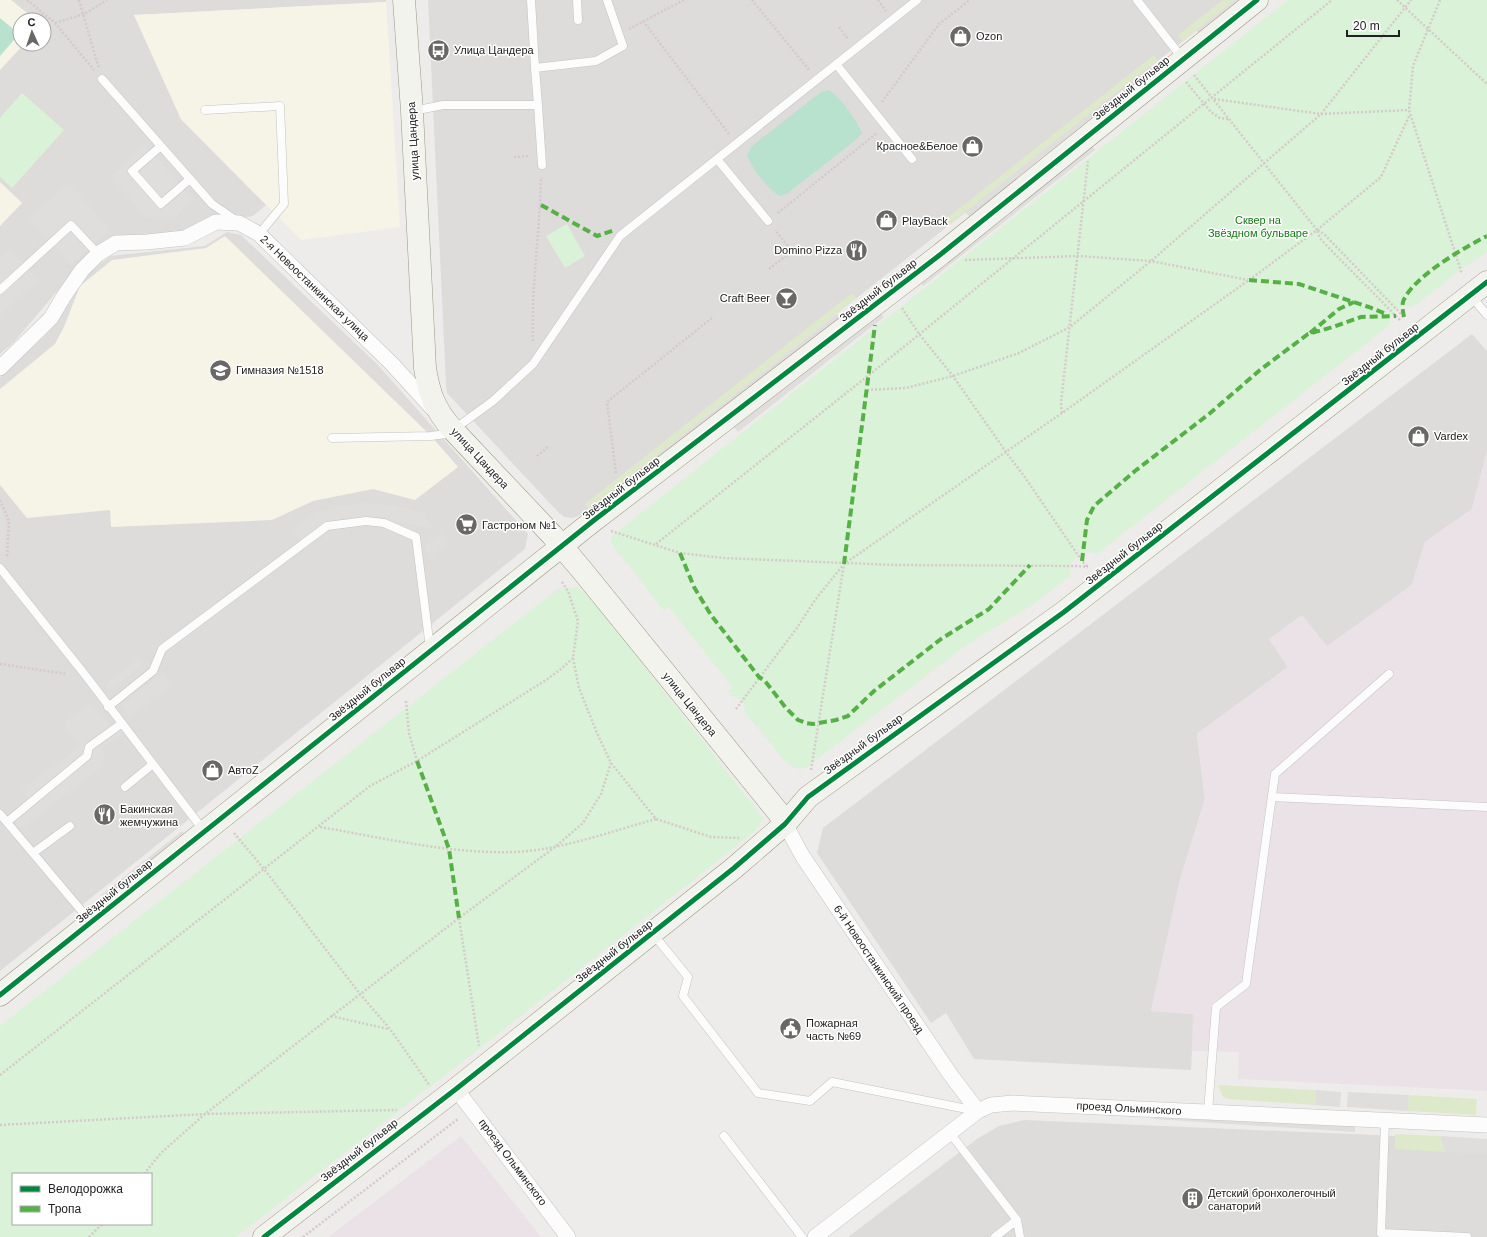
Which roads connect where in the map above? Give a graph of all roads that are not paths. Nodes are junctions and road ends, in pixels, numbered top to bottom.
1 (404, 0) edge
2 (531, 0) edge
3 (577, 0) edge
4 (606, 0) edge
5 (917, 0) edge
6 (1136, 0) edge
7 (1257, 0) edge
8 (578, 20) dead end
9 (836, 64) junction
10 (1182, 65) junction
11 (535, 68) junction
12 (102, 80) road end
13 (538, 105) junction
14 (205, 110) dead end
15 (412, 111) junction
16 (161, 146) junction
17 (717, 159) junction
18 (912, 159) dead end
19 (542, 165) road end
20 (190, 179) junction
21 (768, 221) road end
22 (239, 223) junction
23 (259, 234) junction
24 (98, 254) junction
25 (1479, 289) edge
26 (0, 290) edge
27 (1487, 315) edge
28 (0, 368) edge
29 (448, 425) junction
30 (332, 438) dead end
31 (562, 546) junction
32 (0, 568) edge
33 (431, 650) junction
34 (1389, 674) dead end
35 (108, 707) junction
36 (121, 724) junction
37 (152, 764) junction
38 (125, 787) dead end
39 (1272, 797) junction
40 (1487, 807) edge
41 (0, 814) edge
42 (7, 822) junction
43 (785, 824) junction
44 (70, 826) dead end
45 (204, 831) junction
46 (33, 853) junction
47 (91, 922) junction
48 (653, 933) junction
49 (0, 995) edge
50 (456, 1089) junction
51 (978, 1111) junction
52 (1208, 1112) junction
53 (1385, 1121) junction
54 (1487, 1124) edge
55 (950, 1133) junction
56 (724, 1136) dead end
57 (1017, 1220) junction
58 (1381, 1235) edge
59 (264, 1237) edge
60 (568, 1237) edge
61 (802, 1237) edge
62 (815, 1237) edge
63 (995, 1237) edge
64 (1020, 1237) edge
65 (1467, 1237) edge

1 - 15 street, улица Цандера
2 - 11 lane
3 - 8 lane
4 - 11 lane
5 - 9 lane
6 - 10 lane
7 - 10 street, Звёздный бульвар
9 - 17 lane
9 - 18 lane
10 - 31 street, Звёздный бульвар
11 - 13 lane
12 - 16 lane
13 - 15 lane
13 - 19 lane
14 - 23 lane
15 - 29 street, улица Цандера
16 - 20 lane
16 - 20 lane
17 - 21 lane
17 - 29 lane
20 - 22 lane
22 - 23 street, 2-я Новоостанкинская улица
22 - 24 street, 2-я Новоостанкинская улица
23 - 29 street, 2-я Новоостанкинская улица
24 - 26 lane
24 - 28 street, 2-я Новоостанкинская улица
25 - 27 lane
25 - 43 street, Звёздный бульвар
29 - 30 lane
29 - 31 street, улица Цандера
31 - 33 street, Звёздный бульвар
31 - 43 street, улица Цандера
32 - 35 lane
33 - 35 lane
33 - 45 street, Звёздный бульвар
34 - 39 lane
35 - 36 lane
36 - 37 lane
36 - 42 lane
37 - 38 lane
37 - 45 lane
39 - 40 lane
39 - 52 lane
41 - 42 lane
42 - 46 lane
43 - 48 street, Звёздный бульвар
43 - 51 street, 6-й Новоостанкинский проезд
44 - 46 lane
45 - 47 street, Звёздный бульвар
46 - 47 lane
47 - 49 street, Звёздный бульвар
48 - 50 street, Звёздный бульвар
48 - 51 lane
50 - 59 street, Звёздный бульвар
50 - 60 street, проезд Ольминского
51 - 52 street, проезд Ольминского
51 - 55 street, проезд Ольминского
52 - 53 street, проезд Ольминского
53 - 54 street, проезд Ольминского
53 - 58 lane
55 - 57 lane
55 - 62 street, проезд Ольминского
56 - 61 lane
57 - 63 lane
57 - 64 lane
58 - 65 lane

